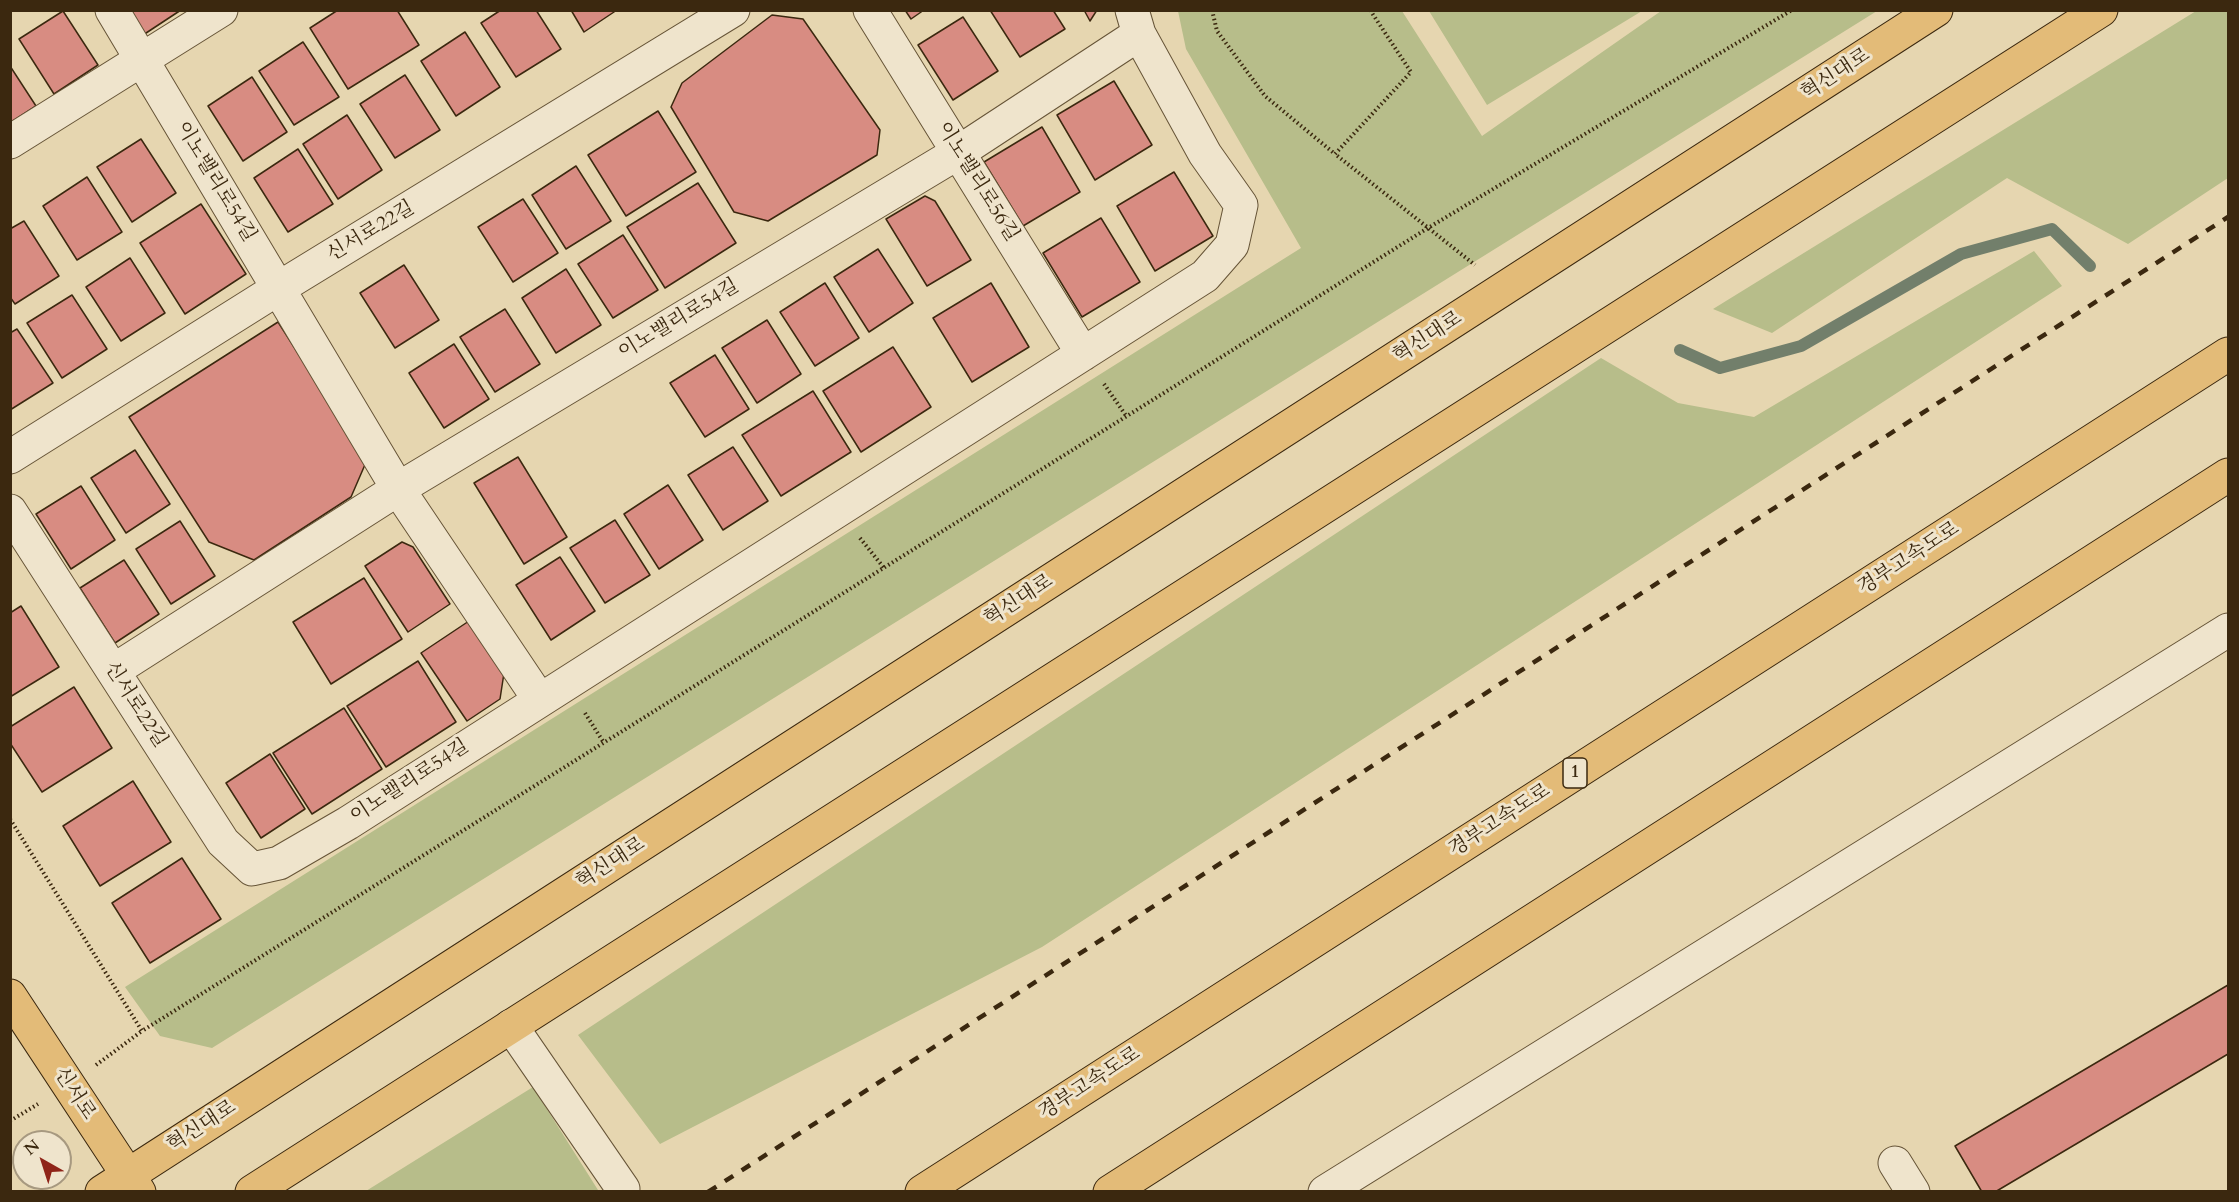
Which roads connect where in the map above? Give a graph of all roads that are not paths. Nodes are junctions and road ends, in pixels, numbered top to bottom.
1 (112, 10) edge
2 (221, 10) edge
3 (733, 10) edge
4 (870, 10) edge
5 (1936, 10) edge
6 (2101, 10) edge
7 (1136, 22) edge
8 (142, 60) junction
9 (10, 142) edge
10 (959, 152) junction
11 (279, 288) junction
12 (1083, 354) junction
13 (2229, 354) edge
14 (10, 457) edge
15 (2229, 475) edge
16 (398, 489) junction
17 (10, 511) edge
18 (2229, 630) edge
19 (112, 671) junction
20 (539, 699) junction
21 (279, 862) joint
22 (10, 996) edge
23 (511, 1026) junction
24 (1895, 1163) dead end
25 (123, 1186) edge
26 (623, 1189) dead end
27 (252, 1191) edge
28 (922, 1191) edge
29 (1110, 1191) edge
30 (1324, 1191) edge
31 (1913, 1191) edge

1 - 8 street, 이노밸리로54길
2 - 8 street
3 - 11 street, 신서로22길
4 - 10 street, 이노밸리로56길
5 - 25 main road, 혁신대로
6 - 23 main road
7 - 10 street, 이노밸리로54길
7 - 12 street, 이노밸리로54길
8 - 9 street
8 - 11 street, 이노밸리로54길
10 - 12 street, 이노밸리로56길
10 - 16 street, 이노밸리로54길
11 - 14 street, 신서로22길
11 - 16 street, 이노밸리로54길
12 - 20 street, 이노밸리로54길
13 - 28 main road, 경부고속도로 / 1
15 - 29 main road
16 - 19 street, 이노밸리로54길
16 - 20 street, 이노밸리로54길
17 - 19 street, 신서로22길
18 - 30 street
19 - 21 street, 신서로22길
20 - 21 street, 이노밸리로54길
22 - 25 main road, 신서로
23 - 26 street
23 - 27 main road
24 - 31 street

